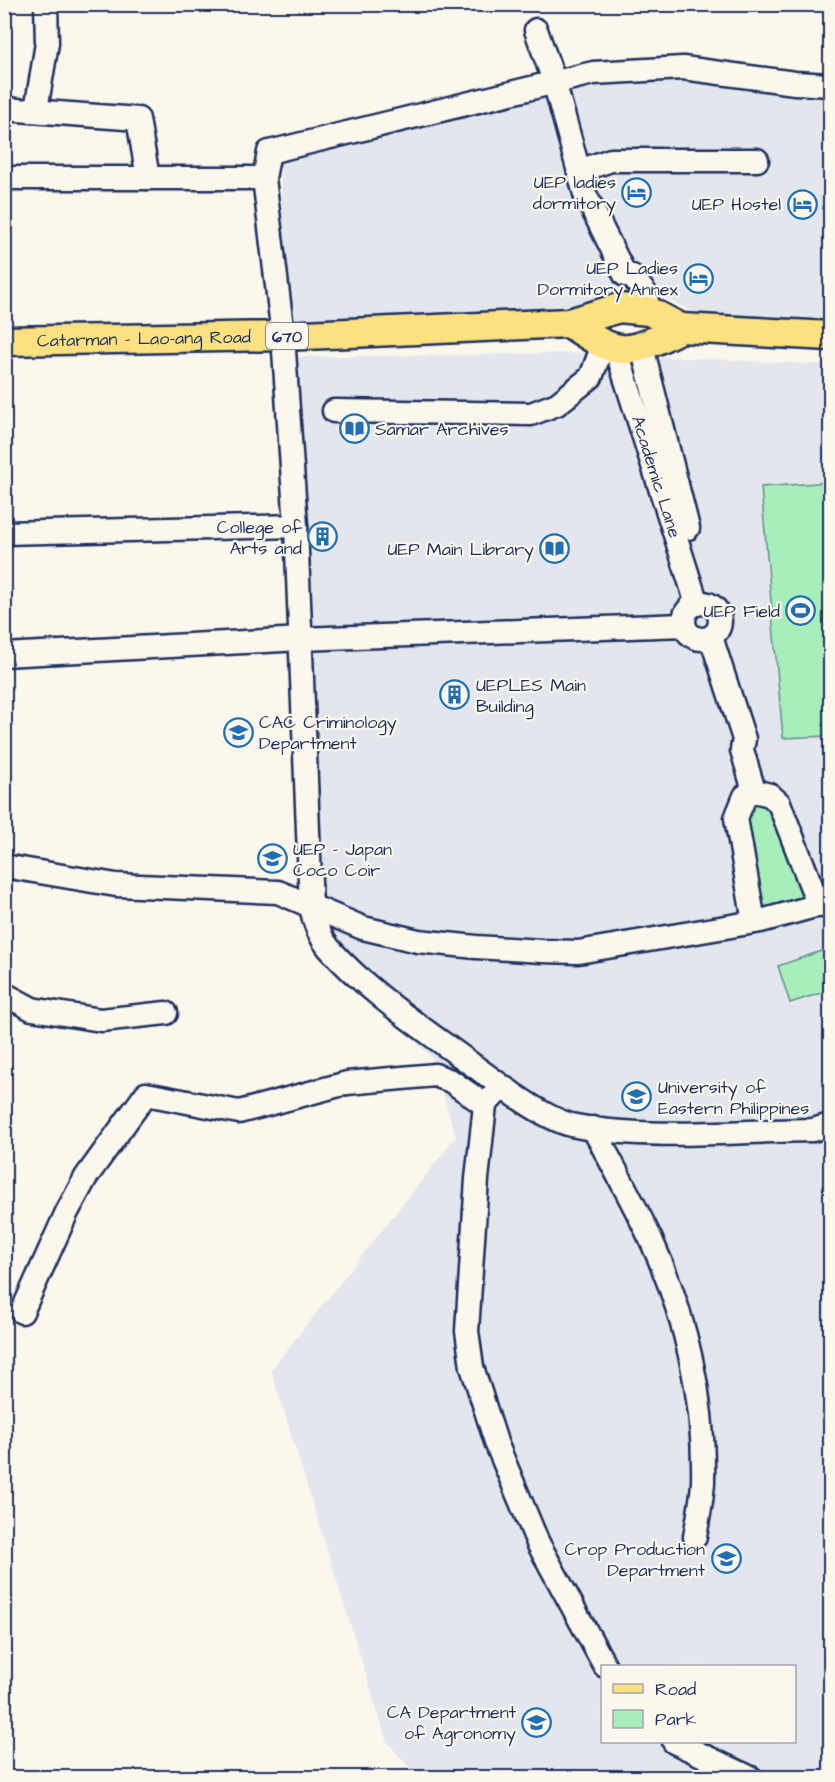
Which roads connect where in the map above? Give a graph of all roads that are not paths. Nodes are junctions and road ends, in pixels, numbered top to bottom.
1 (46, 4) edge
2 (536, 30) dead end
3 (554, 81) junction
4 (831, 85) edge
5 (4, 109) edge
6 (36, 110) junction
7 (758, 160) dead end
8 (579, 171) junction
9 (4, 178) edge
10 (148, 178) junction
11 (264, 178) junction
12 (626, 275) junction
13 (619, 308) junction
14 (649, 311) junction
15 (569, 323) junction
16 (681, 328) junction
17 (283, 336) junction
18 (831, 336) edge
19 (4, 341) edge
20 (620, 347) junction
21 (334, 411) dead end
22 (296, 526) junction
23 (4, 533) edge
24 (702, 603) junction
25 (684, 625) junction
26 (708, 638) junction
27 (301, 639) junction
28 (4, 655) edge
29 (754, 791) junction
30 (4, 866) edge
31 (825, 904) edge
32 (311, 907) junction
33 (754, 922) junction
34 (4, 994) edge
35 (166, 1013) dead end
36 (509, 1091) junction
37 (485, 1104) junction
38 (831, 1125) edge
39 (593, 1128) junction
40 (22, 1312) dead end
41 (696, 1537) dead end
42 (604, 1665) edge
43 (676, 1743) edge
44 (751, 1778) edge

1 - 6 street
2 - 3 street
3 - 4 street
3 - 8 street
3 - 11 street
5 - 6 street
6 - 10 street
7 - 8 street
8 - 12 street
9 - 10 street
10 - 11 street
11 - 17 street
12 - 13 street
12 - 14 street
13 - 14 main road, Catarman - Lao-ang Road / 670
13 - 15 main road, Catarman - Lao-ang Road / 670
14 - 16 main road, Catarman - Lao-ang Road / 670
15 - 17 main road, Catarman - Lao-ang Road / 670
15 - 20 main road
16 - 18 main road, Catarman - Lao-ang Road / 670
16 - 20 main road, Catarman - Lao-ang Road / 670
17 - 19 main road, Catarman - Lao-ang Road / 670
17 - 22 street
20 - 21 street
20 - 24 street, Academic Lane
22 - 23 street
22 - 27 street
24 - 25 street
24 - 26 street
25 - 26 street
25 - 27 street
26 - 29 street
27 - 28 street
27 - 32 street
29 - 31 street
29 - 33 street
30 - 32 street
31 - 33 street
32 - 33 street
32 - 36 street
34 - 35 street
36 - 37 street
36 - 39 street
37 - 40 street
37 - 42 street
38 - 39 street
39 - 41 street
43 - 44 street

